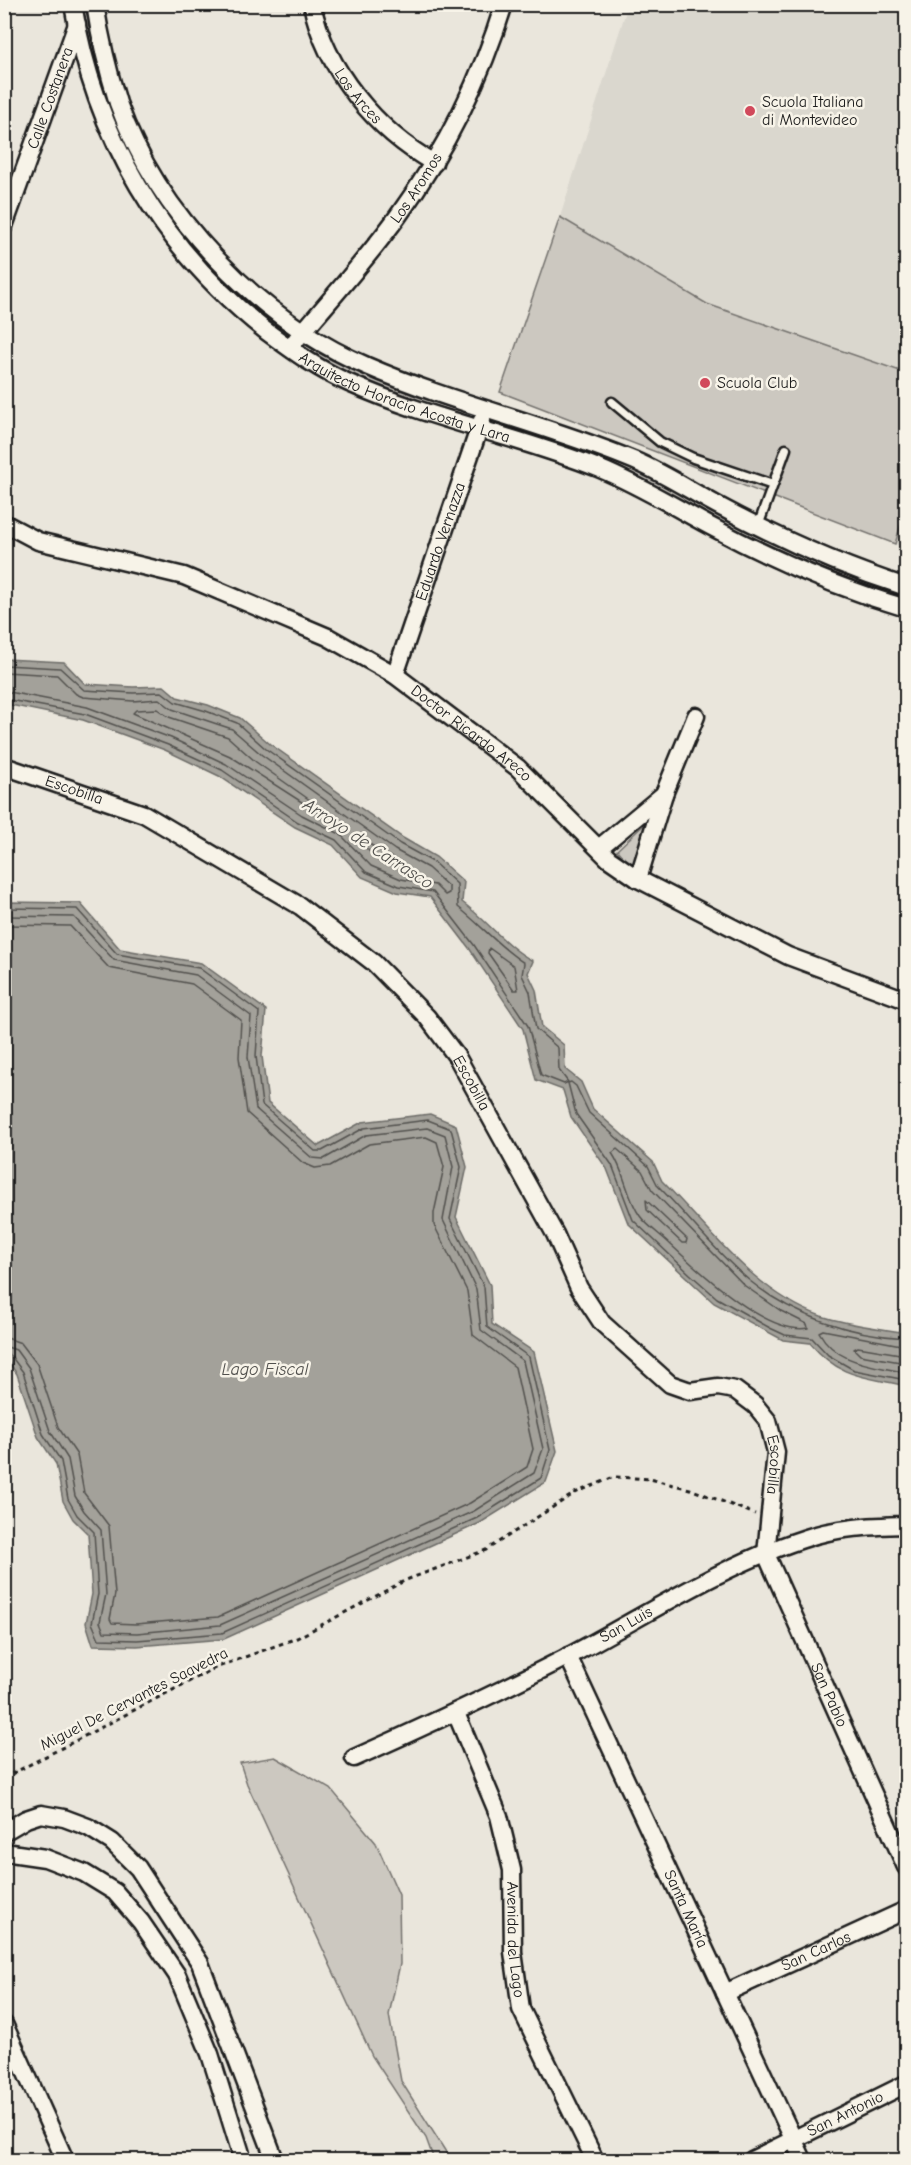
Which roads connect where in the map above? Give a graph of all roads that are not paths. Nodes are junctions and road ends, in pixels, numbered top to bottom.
1 (74, 4) edge
2 (312, 4) edge
3 (504, 4) edge
4 (96, 12) edge
5 (76, 24) junction
6 (434, 163) junction
7 (4, 226) edge
8 (303, 332) junction
9 (290, 349) junction
10 (612, 402) dead end
11 (485, 410) junction
12 (479, 429) junction
13 (786, 449) dead end
14 (773, 485) junction
15 (4, 523) edge
16 (758, 526) junction
17 (906, 587) edge
18 (906, 608) edge
19 (395, 675) junction
20 (696, 716) dead end
21 (4, 766) edge
22 (664, 794) junction
23 (599, 848) junction
24 (638, 879) junction
25 (906, 1000) edge
26 (768, 1518) joint
27 (906, 1525) edge
28 (766, 1554) junction
29 (568, 1656) junction
30 (456, 1713) junction
31 (354, 1758) dead end
32 (4, 1832) edge
33 (4, 1852) edge
34 (906, 1867) edge
35 (906, 1910) edge
36 (200, 1963) junction
37 (177, 1975) junction
38 (725, 1994) junction
39 (4, 2024) edge
40 (906, 2084) edge
41 (793, 2140) junction
42 (65, 2160) edge
43 (243, 2160) edge
44 (274, 2160) edge
45 (595, 2160) edge
46 (752, 2160) edge
47 (803, 2160) edge

1 - 5 street, Arquitecto Horacio Acosta y Lara
2 - 6 street, Los Arces
3 - 6 street, Los Aromos
4 - 5 street
4 - 8 street, Arquitecto Horacio Acosta y Lara
5 - 7 street, Calle Costanera
5 - 9 street, Arquitecto Horacio Acosta y Lara
6 - 8 street, Los Aromos
8 - 9 street, Los Aromos
8 - 11 street, Arquitecto Horacio Acosta y Lara
9 - 12 street, Arquitecto Horacio Acosta y Lara
10 - 14 lane
11 - 12 street, Eduardo Vernazza
11 - 16 street, Arquitecto Horacio Acosta y Lara
12 - 18 street, Arquitecto Horacio Acosta y Lara
12 - 19 street, Eduardo Vernazza
13 - 14 lane
14 - 16 lane
15 - 19 street, Doctor Ricardo Areco
16 - 17 street, Arquitecto Horacio Acosta y Lara
19 - 23 street, Doctor Ricardo Areco
20 - 22 street
21 - 26 street, Escobilla
22 - 23 street
22 - 24 street
23 - 24 street, Doctor Ricardo Areco
24 - 25 street, Doctor Ricardo Areco
26 - 28 street, San Pablo
27 - 28 street, San Luis
28 - 29 street, San Luis
28 - 34 street, San Pablo
29 - 30 street, San Luis
29 - 38 street, Santa María
30 - 31 street, San Luis
30 - 45 street, Avenida del Lago
32 - 36 street
33 - 37 street
35 - 38 street, San Carlos
36 - 37 street
36 - 44 street
37 - 43 street
38 - 41 street, Santa María
39 - 42 street
40 - 41 street, San Antonio
41 - 46 street, San Antonio
41 - 47 street, Santa María

